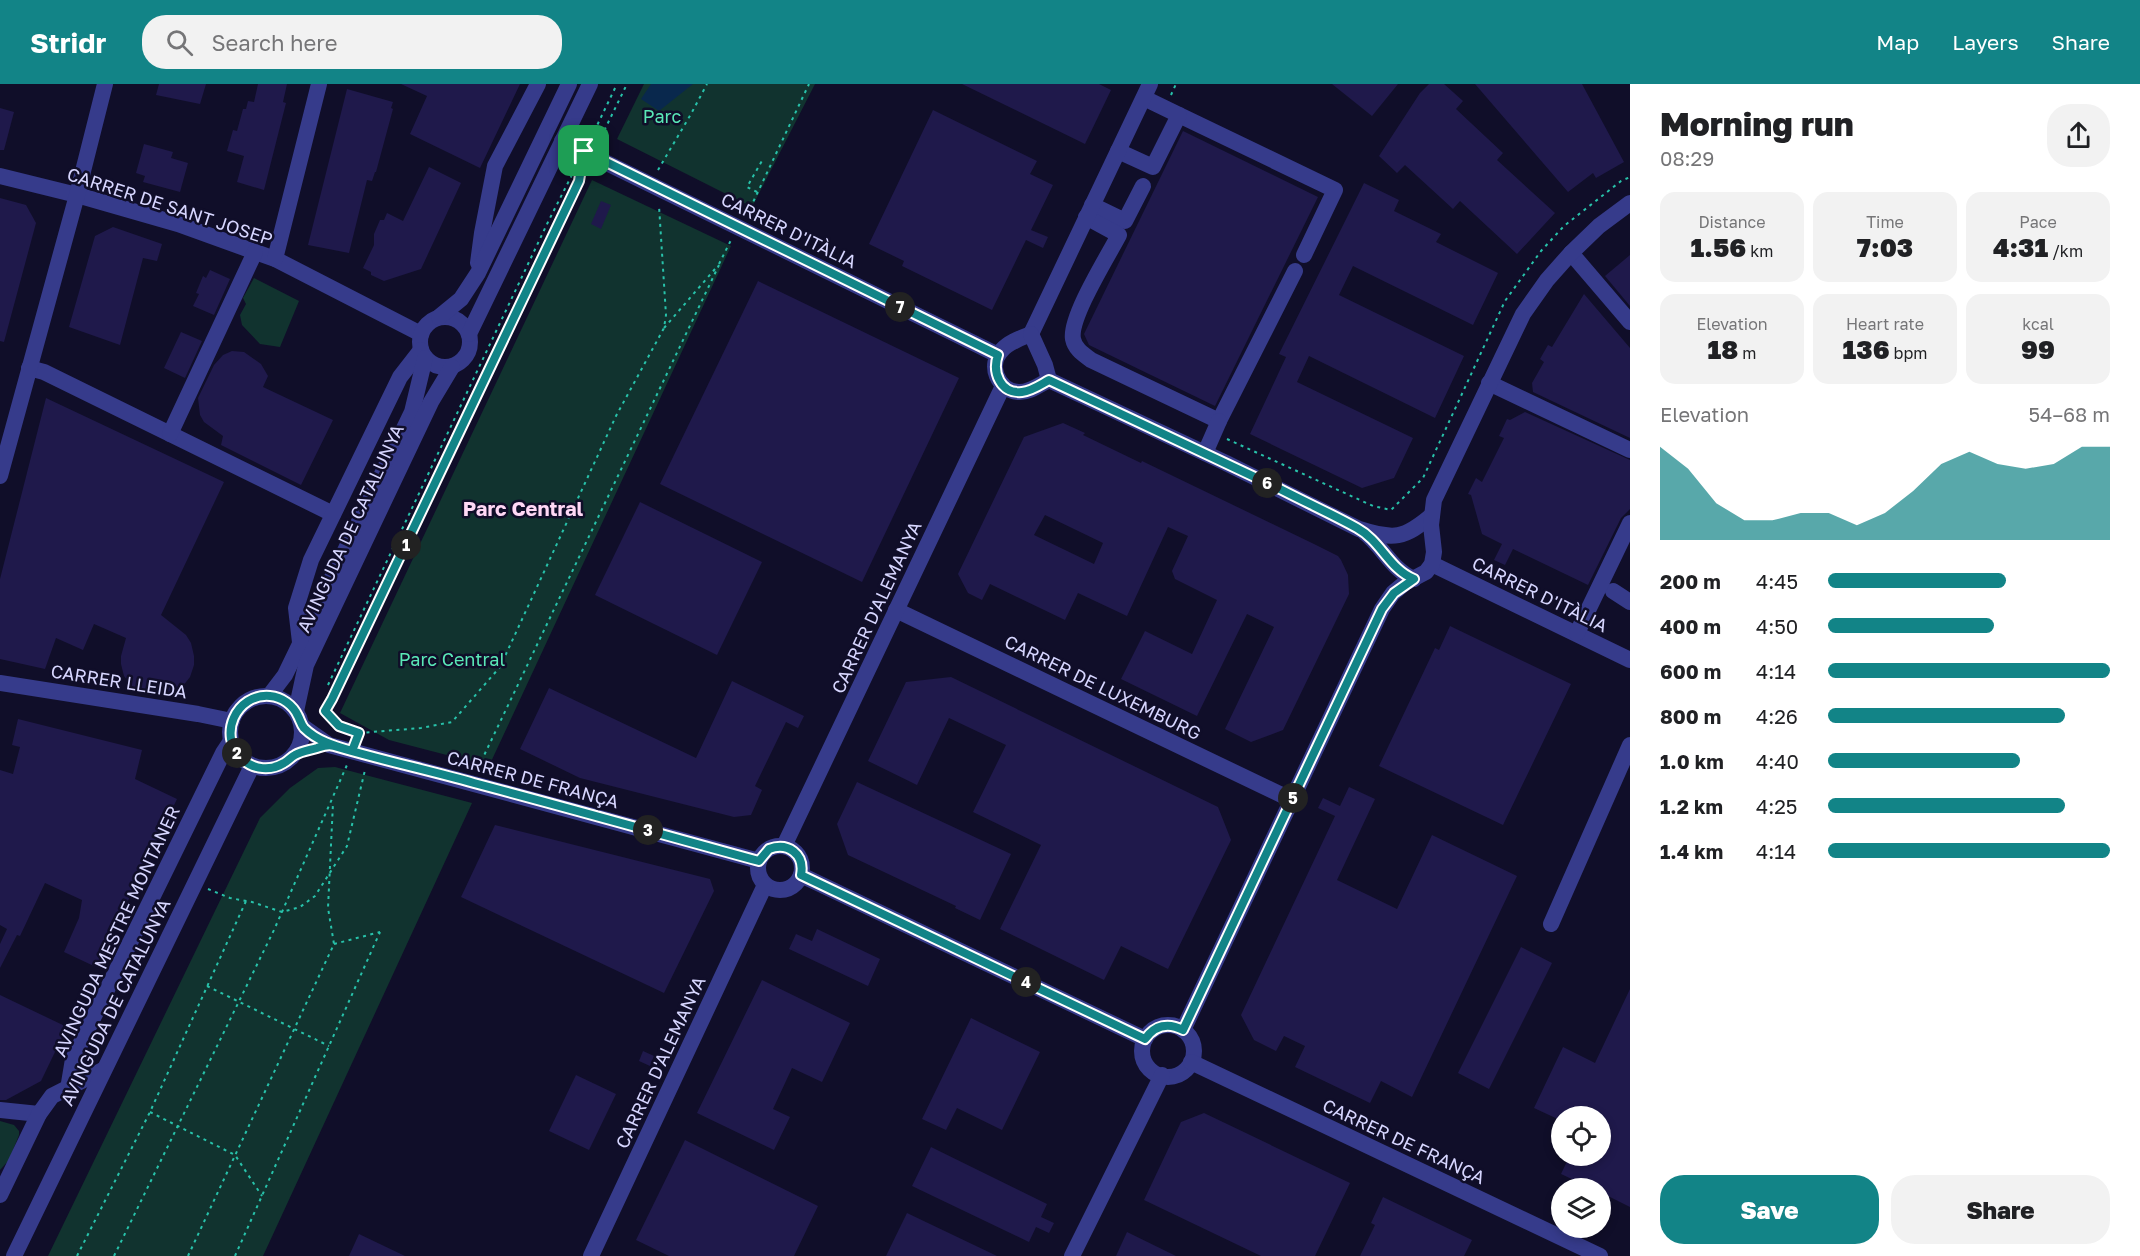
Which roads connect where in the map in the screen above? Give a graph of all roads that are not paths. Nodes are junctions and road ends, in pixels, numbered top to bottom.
1 (105, 84) edge
2 (319, 84) edge
3 (538, 84) edge
4 (569, 84) edge
5 (590, 84) edge
6 (1147, 91) edge
7 (1172, 111) junction
8 (562, 141) junction
9 (1118, 150) junction
10 (0, 176) edge
11 (1143, 186) dead end
12 (77, 195) junction
13 (1630, 203) edge
14 (1089, 211) junction
15 (255, 252) junction
16 (1571, 253) junction
17 (1304, 255) dead end
18 (275, 259) junction
19 (1295, 271) dead end
20 (478, 273) junction
21 (440, 317) junction
22 (1630, 322) edge
23 (469, 334) junction
24 (1031, 334) junction
25 (422, 347) junction
26 (998, 355) junction
27 (452, 366) junction
28 (29, 368) junction
29 (1049, 380) junction
30 (1489, 382) junction
31 (1003, 386) junction
32 (1217, 427) junction
33 (170, 434) junction
34 (4, 441) edge
35 (1630, 450) edge
36 (1205, 453) junction
37 (0, 476) edge
38 (333, 514) junction
39 (1431, 515) junction
40 (1630, 523) edge
41 (1359, 529) junction
42 (1432, 564) junction
43 (1414, 579) junction
44 (1613, 591) dead end
45 (1630, 602) edge
46 (896, 610) junction
47 (1577, 633) junction
48 (300, 643) junction
49 (1630, 660) edge
50 (0, 683) edge
51 (269, 696) junction
52 (299, 719) junction
53 (232, 721) junction
54 (231, 741) junction
55 (329, 745) junction
56 (1630, 746) edge
57 (294, 755) junction
58 (252, 766) junction
59 (1292, 800) junction
60 (784, 846) junction
61 (759, 861) junction
62 (801, 875) junction
63 (765, 885) junction
64 (1551, 924) dead end
65 (1183, 1030) junction
66 (1145, 1039) junction
67 (1191, 1062) junction
68 (103, 1070) junction
69 (1162, 1075) junction
70 (68, 1089) junction
71 (0, 1110) edge
72 (39, 1114) junction
73 (69, 1141) junction
74 (0, 1193) edge
75 (14, 1256) edge
76 (591, 1256) edge
77 (1072, 1256) edge
78 (1600, 1256) edge

1 - 12 street
2 - 18 street
3 - 20 street
4 - 20 street
5 - 8 street
6 - 7 street
6 - 9 street
7 - 9 street
7 - 17 street
8 - 23 street
8 - 26 street, CARRER D'ITÀLIA
9 - 14 street
10 - 12 street, CARRER DE SANT JOSEP
11 - 14 street
12 - 15 street, CARRER DE SANT JOSEP
12 - 28 street
13 - 16 street
14 - 24 street
14 - 32 street
15 - 18 street, CARRER DE SANT JOSEP
15 - 33 street
16 - 22 street
16 - 30 street
18 - 25 street, CARRER DE SANT JOSEP
19 - 32 street
20 - 21 street
21 - 23 street
21 - 25 street
23 - 27 street
24 - 26 street
24 - 29 street
25 - 27 street
25 - 38 street
25 - 48 street, AVINGUDA DE CATALUNYA
26 - 31 street
27 - 52 street, AVINGUDA DE CATALUNYA
28 - 33 street
28 - 34 street
29 - 31 street
29 - 36 street
30 - 35 street
30 - 39 street
31 - 46 street, CARRER D'ALEMANYA
32 - 36 street
33 - 38 street
34 - 37 street
36 - 41 street
38 - 48 street
39 - 41 street
39 - 42 street
40 - 47 street
41 - 43 street
42 - 43 street
42 - 47 street, CARRER D'ITÀLIA
43 - 59 street
44 - 45 street
46 - 59 street, CARRER DE LUXEMBURG
46 - 60 street, CARRER D'ALEMANYA
47 - 49 street, CARRER D'ITÀLIA
48 - 51 street, AVINGUDA DE CATALUNYA
50 - 53 street, CARRER LLEIDA
51 - 52 street
51 - 53 street
52 - 55 street, CARRER DE FRANÇA
52 - 57 street
53 - 54 street
54 - 58 street
54 - 70 street, AVINGUDA MESTRE MONTANER
55 - 57 street
55 - 61 street, CARRER DE FRANÇA
56 - 64 street
57 - 58 street
58 - 68 street, AVINGUDA DE CATALUNYA
59 - 65 street
60 - 61 street
60 - 62 street
61 - 63 street
62 - 63 street
62 - 66 street
63 - 76 street, CARRER D'ALEMANYA
65 - 66 street
65 - 67 street
66 - 69 street
67 - 69 street
67 - 78 street, CARRER DE FRANÇA
68 - 70 street
68 - 73 street, AVINGUDA DE CATALUNYA
69 - 77 street
70 - 72 street
70 - 73 street
71 - 72 street
72 - 74 street
73 - 75 street, AVINGUDA DE CATALUNYA

